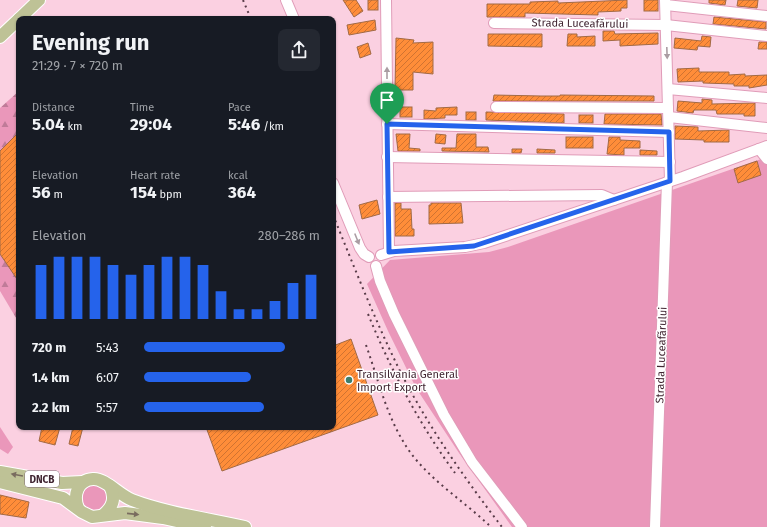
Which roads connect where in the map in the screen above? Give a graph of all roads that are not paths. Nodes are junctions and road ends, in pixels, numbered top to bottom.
1 (39, 0) edge
2 (286, 0) edge
3 (386, 0) edge
4 (665, 2) edge
5 (22, 16) edge
6 (293, 16) edge
7 (767, 16) edge
8 (16, 22) edge
9 (494, 23) dead end
10 (666, 25) junction
11 (767, 36) edge
12 (0, 37) edge
13 (668, 88) junction
14 (767, 98) edge
15 (496, 106) dead end
16 (668, 113) junction
17 (387, 124) junction
18 (767, 128) edge
19 (669, 132) junction
20 (763, 147) edge
21 (387, 157) junction
22 (767, 159) edge
23 (670, 162) junction
24 (669, 181) junction
25 (336, 190) edge
26 (388, 197) junction
27 (614, 200) junction
28 (385, 253) junction
29 (369, 257) junction
30 (376, 266) junction
31 (0, 472) edge
32 (0, 482) edge
33 (84, 482) junction
34 (110, 486) junction
35 (78, 508) junction
36 (103, 515) junction
37 (205, 527) edge
38 (245, 527) edge
39 (522, 527) edge
40 (655, 527) edge

1 - 5 main road
2 - 6 street
17 -> 3 street
4 - 7 street
4 - 10 street, Strada Luceafărului
8 - 12 main road
9 - 10 street, Strada Luceafărului
10 - 11 street
10 -> 13 street, Strada Luceafărului
13 - 14 street
13 - 16 street, Strada Luceafărului
15 - 16 street
16 - 18 street
16 - 19 street, Strada Luceafărului
17 - 19 street
17 - 21 street
19 - 23 street, Strada Luceafărului
20 - 22 street
20 - 24 street
21 - 23 street
21 - 26 street
23 - 24 street, Strada Luceafărului
24 - 27 street
24 - 40 street, Strada Luceafărului
25 -> 29 street
26 - 27 street
26 - 28 street
27 - 28 street
28 - 29 street
28 - 30 street
29 - 30 street
30 - 39 street
33 -> 31 main road, DNCB
32 - 35 main road, DNCB
33 - 34 main road, DNCB
33 - 35 main road
34 - 36 main road
34 - 38 main road, DNCB
35 - 36 main road, DNCB
36 -> 37 main road, DNCB

